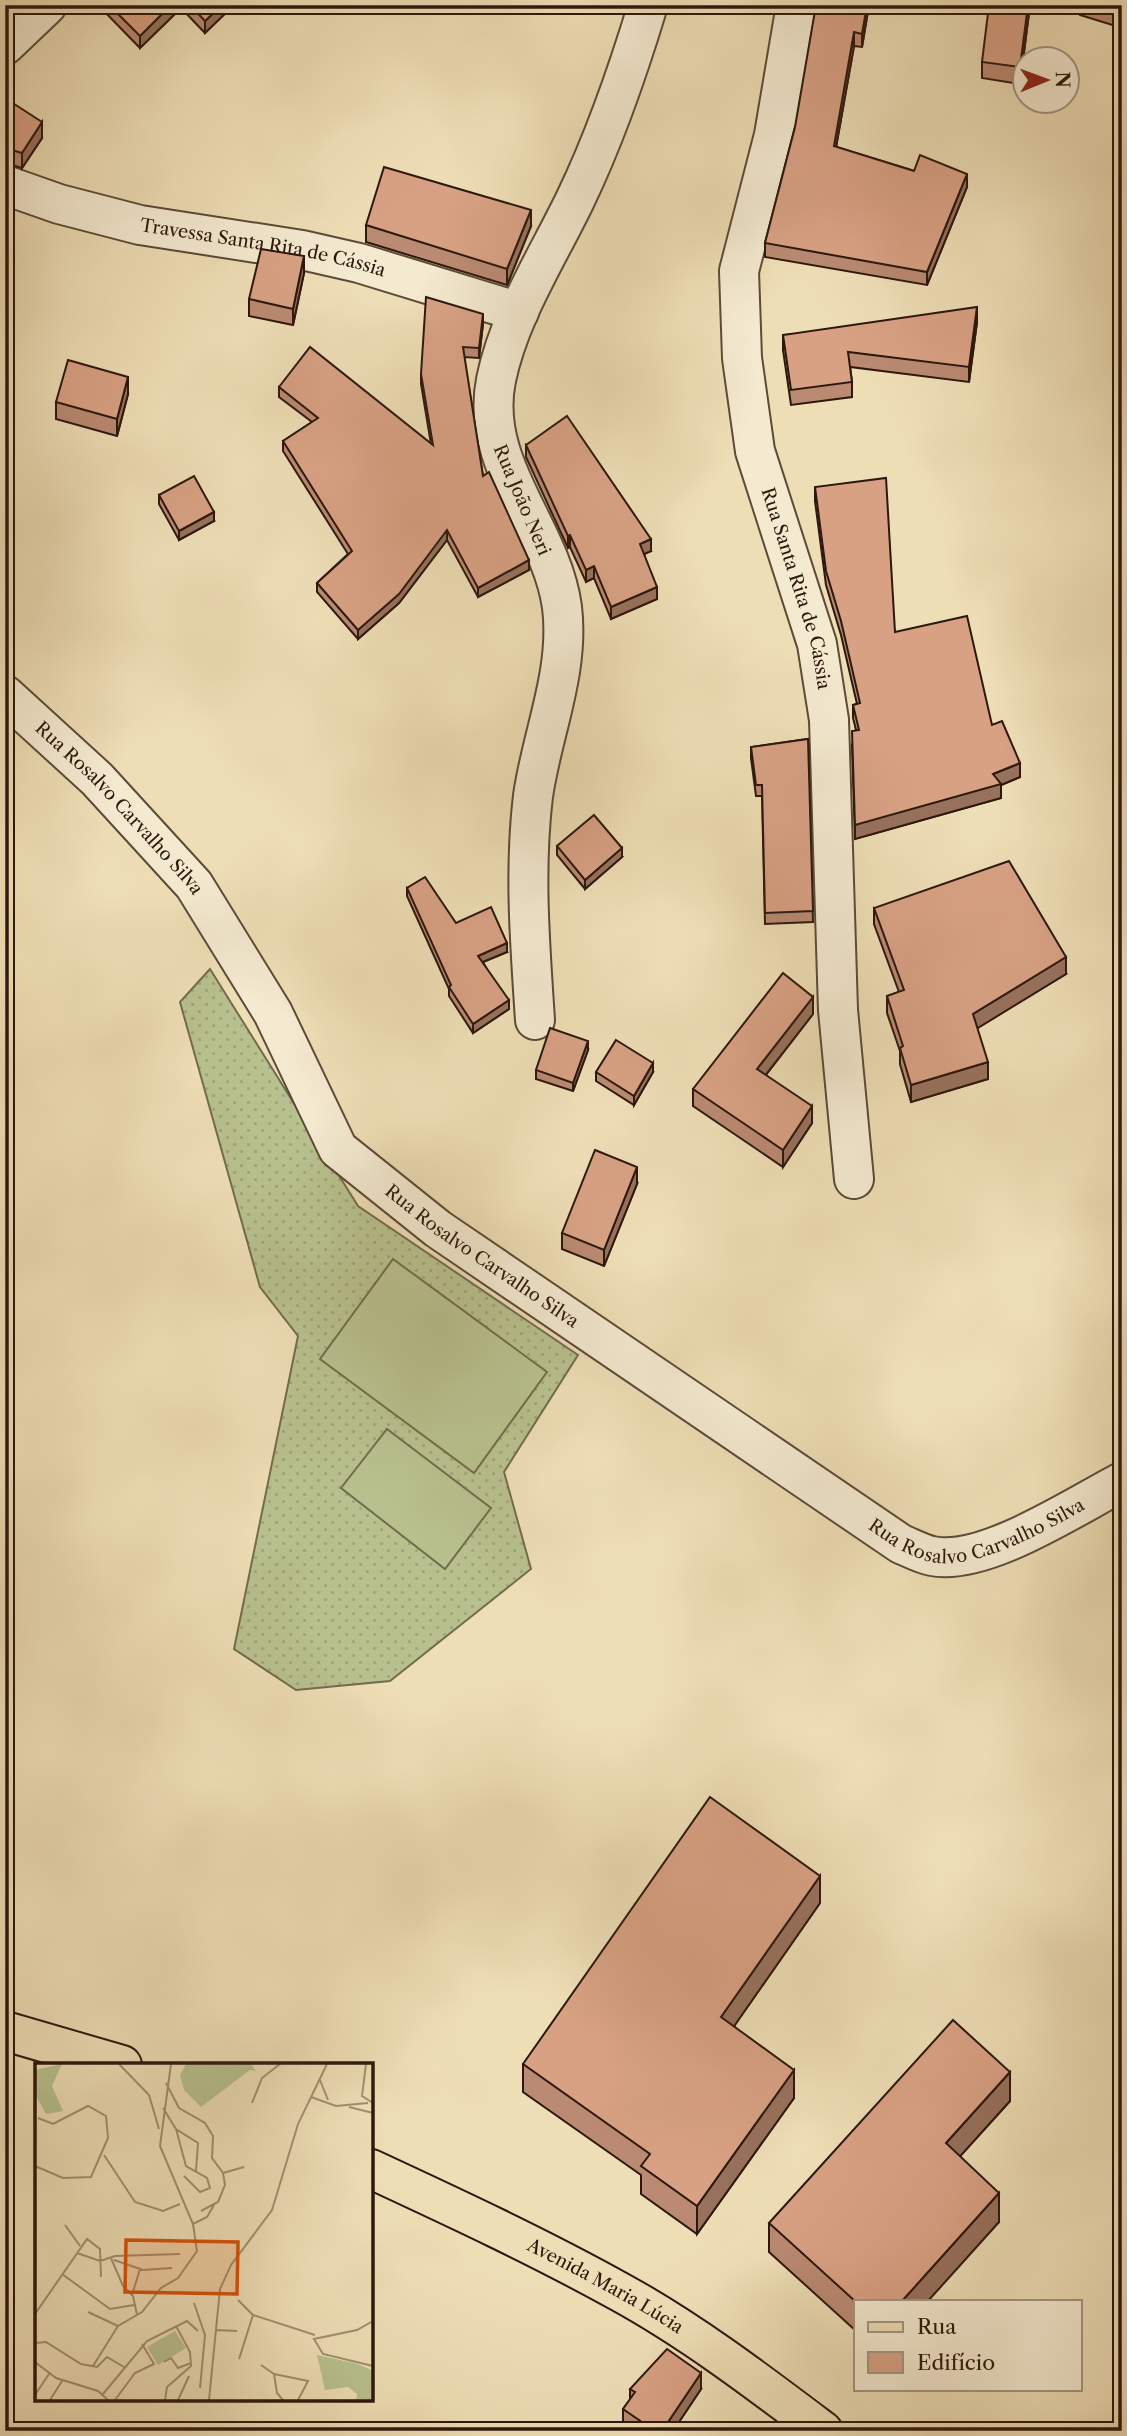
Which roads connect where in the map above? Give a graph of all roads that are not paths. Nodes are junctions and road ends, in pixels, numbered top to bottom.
1 (47, 5) edge
2 (648, 5) edge
3 (796, 5) edge
4 (5, 45) edge
5 (5, 185) edge
6 (519, 312) junction
7 (5, 695) edge
8 (535, 1020) dead end
9 (854, 1179) dead end
10 (1122, 1482) edge
11 (5, 2031) edge
12 (115, 2063) edge
13 (373, 2170) edge
14 (823, 2431) edge

1 - 4 street
2 - 6 street, Rua João Neri
3 - 9 street, Rua Santa Rita de Cássia
5 - 6 street, Travessa Santa Rita de Cássia
6 - 8 street, Rua João Neri
7 - 10 street, Rua Rosalvo Carvalho Silva
11 - 12 main road
13 - 14 main road, Avenida Maria Lúcia

